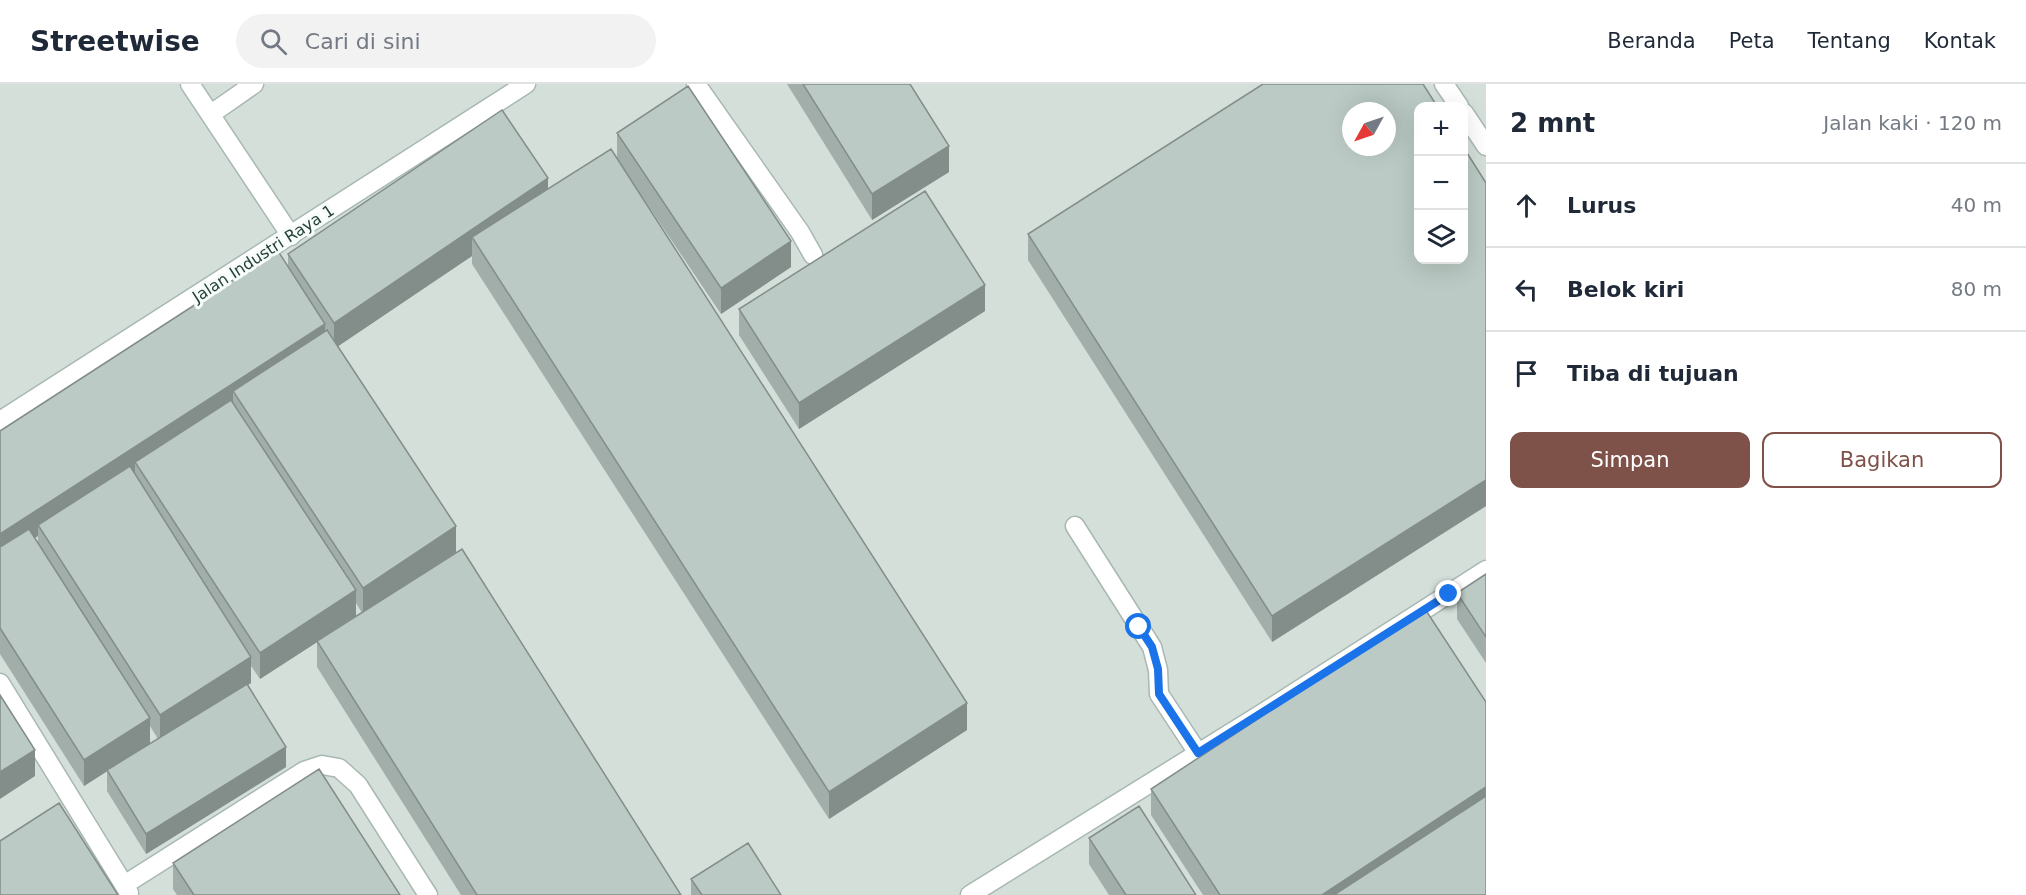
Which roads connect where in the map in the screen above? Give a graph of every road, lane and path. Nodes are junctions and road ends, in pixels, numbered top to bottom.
1 (190, 84) edge
2 (254, 84) edge
3 (526, 84) edge
4 (696, 84) edge
5 (1444, 84) edge
6 (1456, 102) edge
7 (211, 114) junction
8 (1468, 119) edge
9 (1486, 146) edge
10 (291, 236) junction
11 (813, 255) dead end
12 (0, 421) edge
13 (1075, 526) dead end
14 (1486, 570) edge
15 (0, 683) edge
16 (1198, 753) junction
17 (127, 890) edge
18 (428, 895) edge
19 (970, 895) edge

1 - 7 street
2 - 7 street
3 - 10 street, Jalan Industri Raya 1
4 - 11 street
5 - 6 street
7 - 10 street
8 - 9 street
10 - 12 street, Jalan Industri Raya 1
13 - 16 street
14 - 16 street
15 - 17 street
16 - 19 street
17 - 18 street

